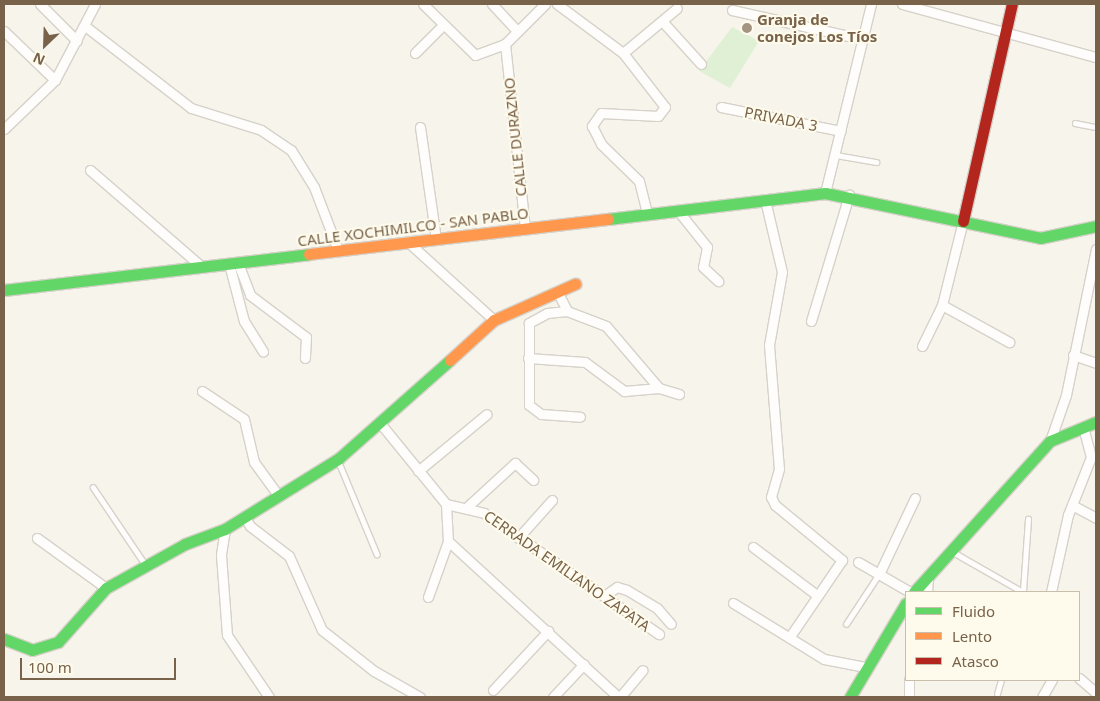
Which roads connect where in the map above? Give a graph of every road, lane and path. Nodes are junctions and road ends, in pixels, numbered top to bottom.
1 (40, 4) edge
2 (95, 4) edge
3 (423, 4) edge
4 (492, 4) edge
5 (545, 4) edge
6 (557, 4) edge
7 (871, 4) edge
8 (902, 4) edge
9 (1012, 4) edge
10 (677, 8) dead end
11 (732, 10) dead end
12 (662, 21) junction
13 (86, 26) junction
14 (442, 26) junction
15 (515, 29) junction
16 (4, 31) edge
17 (1005, 33) junction
18 (862, 39) junction
19 (77, 41) junction
20 (505, 44) junction
21 (415, 53) dead end
22 (623, 53) junction
23 (1096, 56) edge
24 (701, 64) dead end
25 (54, 80) junction
26 (721, 107) dead end
27 (1075, 123) dead end
28 (420, 127) dead end
29 (1096, 127) edge
30 (4, 129) edge
31 (841, 131) junction
32 (836, 155) junction
33 (876, 162) dead end
34 (90, 170) dead end
35 (825, 193) junction
36 (849, 194) junction
37 (764, 200) junction
38 (680, 212) junction
39 (647, 213) junction
40 (963, 221) junction
41 (1096, 226) edge
42 (525, 229) junction
43 (436, 239) junction
44 (409, 243) junction
45 (338, 250) junction
46 (1096, 253) edge
47 (233, 264) junction
48 (202, 267) junction
49 (718, 281) dead end
50 (575, 284) dead end
51 (4, 290) edge
52 (558, 293) junction
53 (942, 305) junction
54 (567, 311) junction
55 (494, 320) junction
56 (811, 321) dead end
57 (1009, 342) dead end
58 (922, 346) dead end
59 (263, 352) dead end
60 (1073, 355) junction
61 (305, 358) dead end
62 (528, 358) junction
63 (1096, 363) edge
64 (658, 388) junction
65 (202, 391) dead end
66 (679, 394) dead end
67 (487, 414) dead end
68 (580, 416) dead end
69 (1096, 422) edge
70 (380, 424) junction
71 (1083, 428) junction
72 (1050, 441) junction
73 (338, 459) junction
74 (418, 472) junction
75 (533, 480) dead end
76 (93, 487) dead end
77 (278, 495) junction
78 (915, 498) dead end
79 (552, 500) dead end
80 (446, 504) junction
81 (1072, 505) junction
82 (468, 506) junction
83 (244, 516) junction
84 (1096, 518) edge
85 (1028, 519) dead end
86 (225, 529) junction
87 (37, 538) dead end
88 (518, 538) junction
89 (448, 541) junction
90 (753, 547) dead end
91 (950, 551) junction
92 (377, 554) dead end
93 (858, 562) dead end
94 (145, 564) junction
95 (879, 574) junction
96 (928, 577) junction
97 (106, 588) junction
98 (908, 591) edge
99 (915, 591) edge
100 (927, 591) edge
101 (1021, 591) edge
102 (1023, 591) edge
103 (1051, 591) edge
104 (604, 596) junction
105 (818, 596) junction
106 (428, 597) dead end
107 (733, 603) dead end
108 (905, 605) edge
109 (671, 624) dead end
110 (846, 624) dead end
111 (548, 631) junction
112 (659, 634) dead end
113 (789, 638) junction
114 (4, 639) edge
115 (584, 664) junction
116 (865, 666) junction
117 (643, 670) dead end
118 (1080, 679) edge
119 (909, 681) edge
120 (1001, 681) edge
121 (1051, 681) edge
122 (493, 690) dead end
123 (1096, 693) edge
124 (998, 694) dead end
125 (269, 697) edge
126 (420, 697) edge
127 (553, 697) edge
128 (619, 697) edge
129 (850, 697) edge
130 (909, 697) edge
131 (1042, 697) edge

1 - 19 street
2 - 13 street
3 - 14 street
4 - 15 street
5 - 15 street
6 - 22 street
7 - 18 street
8 - 17 street
9 - 17 main road
10 - 12 street
11 - 18 street
12 - 22 street
12 - 24 street
13 - 19 street
13 - 45 street
14 - 20 street
14 - 21 street
15 - 20 street
16 - 25 street
17 - 23 street
17 - 40 main road
18 - 31 street
19 - 25 street
20 - 42 street, CALLE DURAZNO
22 - 39 street
25 - 30 street
26 - 31 street, PRIVADA 3
27 - 29 lane
28 - 43 street
31 - 32 street
32 - 33 lane
32 - 35 street
34 - 48 street
35 - 36 main road, CALLE XOCHIMILCO - SAN PABLO
35 - 37 main road, CALLE XOCHIMILCO - SAN PABLO
36 - 40 main road, CALLE XOCHIMILCO - SAN PABLO
36 - 56 street
37 - 38 main road, CALLE XOCHIMILCO - SAN PABLO
37 - 105 street
38 - 39 main road, CALLE XOCHIMILCO - SAN PABLO
38 - 49 street
39 - 42 main road, CALLE XOCHIMILCO - SAN PABLO
40 - 41 main road, CALLE XOCHIMILCO - SAN PABLO
40 - 53 street
42 - 43 main road, CALLE XOCHIMILCO - SAN PABLO
43 - 44 main road, CALLE XOCHIMILCO - SAN PABLO
44 - 45 main road, CALLE XOCHIMILCO - SAN PABLO
44 - 55 street
45 - 47 main road, CALLE XOCHIMILCO - SAN PABLO
46 - 60 street
47 - 48 main road, CALLE XOCHIMILCO - SAN PABLO
47 - 59 street
47 - 61 street
48 - 51 main road, CALLE XOCHIMILCO - SAN PABLO
50 - 52 main road
52 - 54 street
52 - 55 main road
53 - 57 street
53 - 58 street
54 - 62 street
54 - 64 street
55 - 70 main road
60 - 63 street
60 - 72 street
62 - 64 street
62 - 68 street
64 - 66 street
65 - 77 street
67 - 74 street
69 - 71 main road
70 - 73 main road
70 - 74 street
71 - 72 main road
71 - 81 street
72 - 91 main road
73 - 77 main road
73 - 92 lane
74 - 80 street
75 - 82 street
76 - 94 lane
77 - 83 main road
78 - 95 street
79 - 88 street
80 - 82 street, CERRADA EMILIANO ZAPATA
80 - 89 street
81 - 84 street
81 - 103 street
82 - 88 street, CERRADA EMILIANO ZAPATA
83 - 86 main road
83 - 126 street
85 - 102 lane
86 - 94 main road
86 - 125 street
87 - 97 street
88 - 104 street, CERRADA EMILIANO ZAPATA
89 - 106 street
89 - 111 street
90 - 105 street
91 - 96 main road
91 - 101 lane
93 - 95 street
94 - 97 main road
95 - 98 street
95 - 110 lane
96 - 99 main road
96 - 100 street
97 - 114 main road
104 - 109 street
104 - 112 street, CERRADA EMILIANO ZAPATA
105 - 113 street
107 - 113 street
108 - 116 main road
111 - 115 street
111 - 122 street
113 - 116 street
115 - 127 street
115 - 128 street
116 - 129 main road
117 - 128 street
118 - 123 street
119 - 130 street
120 - 124 lane
121 - 131 street

